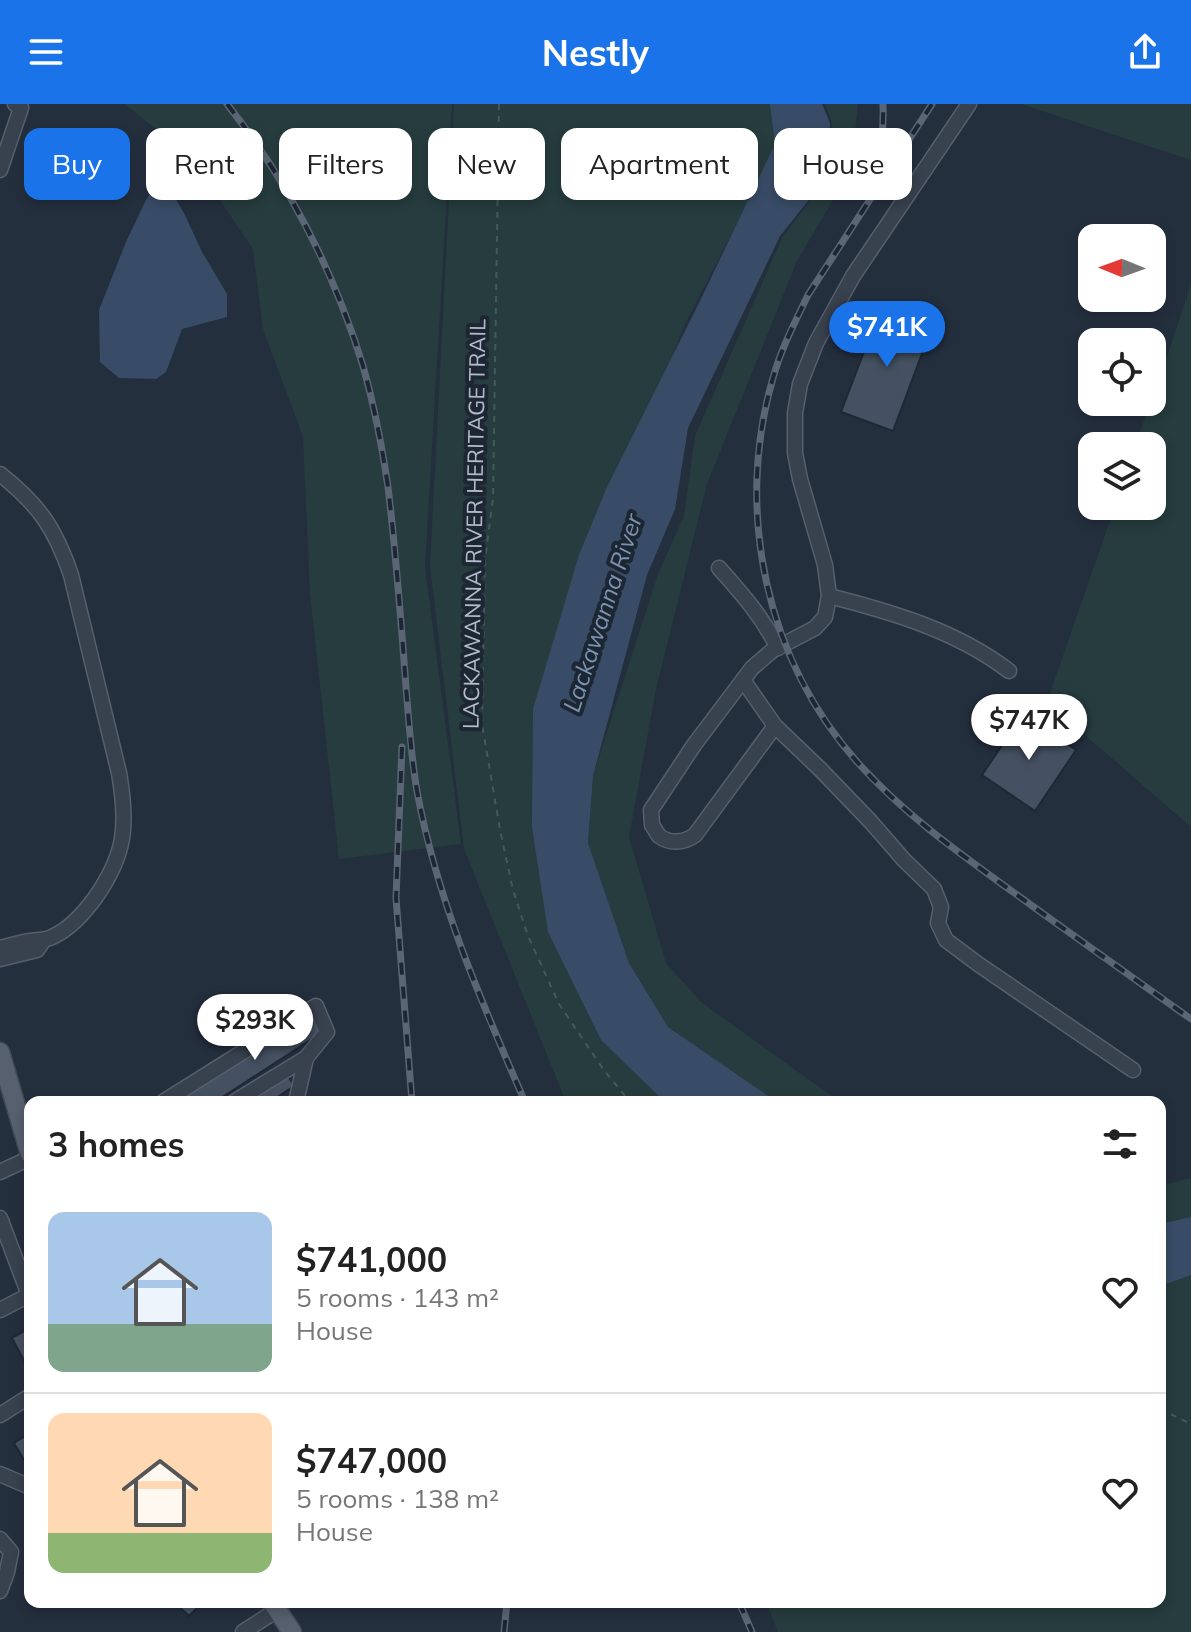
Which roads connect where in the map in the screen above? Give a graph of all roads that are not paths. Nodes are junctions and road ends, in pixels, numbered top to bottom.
1 (15, 104) edge
2 (969, 104) edge
3 (0, 170) edge
4 (0, 474) edge
5 (719, 568) dead end
6 (829, 596) junction
7 (778, 648) junction
8 (1009, 671) dead end
9 (743, 680) junction
10 (775, 726) junction
11 (43, 941) junction
12 (0, 948) edge
13 (0, 959) edge
14 (0, 1052) edge
15 (306, 1058) junction
16 (1133, 1070) dead end
17 (173, 1096) edge
18 (244, 1096) edge
19 (297, 1096) edge
20 (24, 1135) edge
21 (24, 1159) edge
22 (0, 1172) edge
23 (0, 1218) edge
24 (24, 1282) edge
25 (24, 1298) edge
26 (0, 1310) edge
27 (24, 1400) edge
28 (0, 1415) edge
29 (0, 1474) edge
30 (24, 1484) edge
31 (0, 1539) edge
32 (0, 1591) edge
33 (273, 1608) edge
34 (276, 1608) edge
35 (246, 1631) edge
36 (292, 1632) edge

1 - 3 lane
2 - 6 lane
4 - 11 lane
5 - 7 lane
6 - 7 lane
6 - 8 lane
7 - 9 lane
9 - 10 lane
9 - 10 lane
10 - 16 lane
11 - 12 lane
11 - 13 lane
14 - 20 main road
15 - 17 lane
15 - 18 lane
15 - 19 lane
21 - 22 lane
23 - 24 lane
25 - 26 lane
27 - 28 lane
29 - 30 lane
31 - 32 lane
33 - 35 lane
34 - 36 main road

